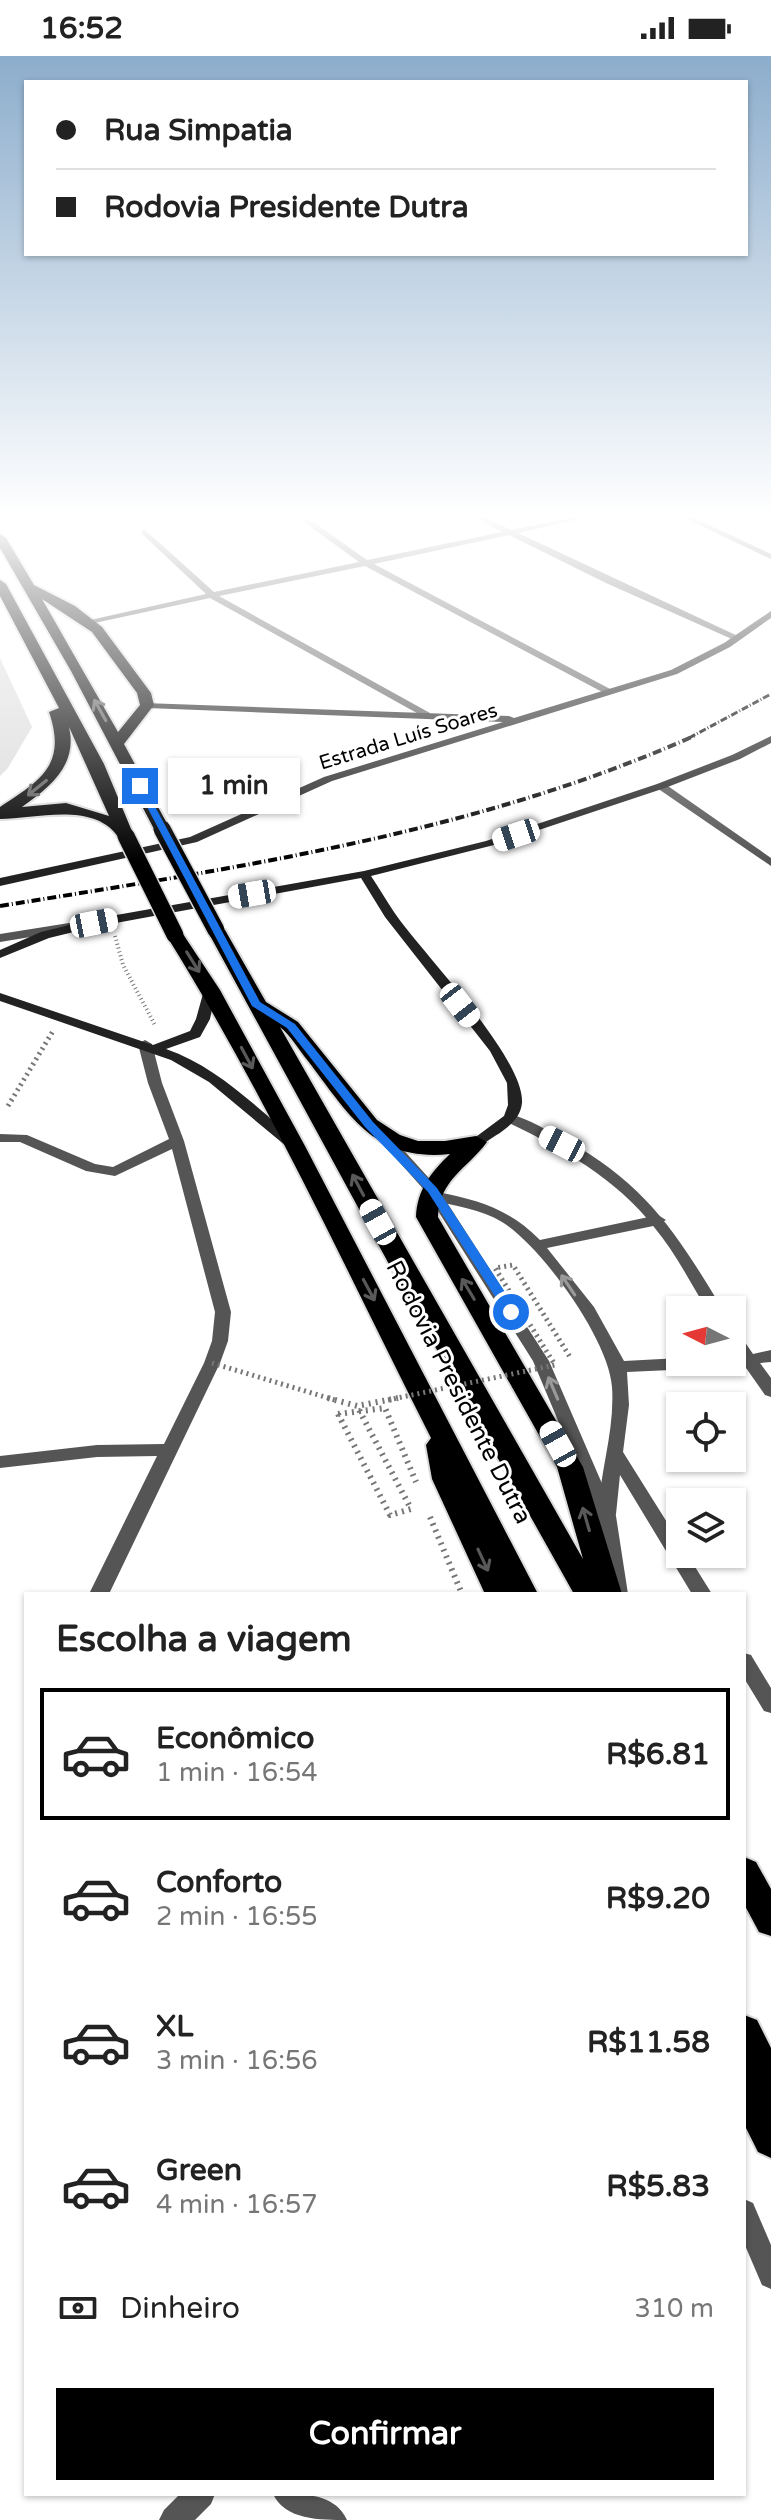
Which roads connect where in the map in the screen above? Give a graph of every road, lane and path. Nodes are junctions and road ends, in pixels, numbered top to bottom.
1 (14, 632) edge
2 (26, 632) edge
3 (55, 632) edge
4 (101, 632) edge
5 (276, 632) edge
6 (496, 632) edge
7 (724, 632) edge
8 (746, 632) edge
9 (737, 638) junction
10 (609, 692) junction
11 (147, 705) junction
12 (431, 720) junction
13 (521, 720) junction
14 (771, 739) edge
15 (118, 742) junction
16 (661, 786) junction
17 (0, 814) edge
18 (124, 832) junction
19 (771, 863) edge
20 (364, 874) junction
21 (0, 882) edge
22 (111, 920) junction
23 (94, 923) junction
24 (0, 938) edge
25 (0, 954) edge
26 (210, 990) junction
27 (0, 997) edge
28 (256, 1004) junction
29 (62, 1017) junction
30 (155, 1026) dead end
31 (150, 1046) junction
32 (8, 1106) dead end
33 (510, 1118) junction
34 (384, 1137) junction
35 (0, 1138) edge
36 (177, 1141) junction
37 (476, 1142) junction
38 (294, 1146) junction
39 (435, 1194) junction
40 (658, 1220) junction
41 (537, 1245) junction
42 (706, 1296) edge
43 (771, 1356) edge
44 (570, 1357) dead end
45 (746, 1360) edge
46 (212, 1363) junction
47 (666, 1365) edge
48 (618, 1367) junction
49 (746, 1367) edge
50 (771, 1391) edge
51 (357, 1406) junction
52 (430, 1408) junction
53 (170, 1450) junction
54 (613, 1450) junction
55 (0, 1462) edge
56 (421, 1494) dead end
57 (427, 1508) dead end
58 (607, 1516) junction
59 (100, 1592) edge
60 (461, 1592) edge
61 (498, 1592) edge
62 (523, 1592) edge
63 (588, 1592) edge
64 (607, 1592) edge
65 (618, 1592) edge
66 (701, 1592) edge
67 (746, 1664) edge
68 (771, 1705) edge
69 (746, 1876) edge
70 (771, 1921) edge
71 (746, 2036) edge
72 (771, 2085) edge
73 (746, 2089) edge
74 (771, 2139) edge
75 (746, 2217) edge
76 (771, 2276) edge
77 (199, 2496) edge
78 (290, 2496) edge
79 (174, 2520) edge
80 (332, 2520) edge

1 -> 17 highway
2 - 18 highway, Rodovia Presidente Dutra
15 -> 3 highway, Rodovia Presidente Dutra
4 - 11 highway
5 - 12 street
6 - 10 street
7 - 9 street
8 - 9 main road, Estrada Luís Soares
9 - 10 main road, Estrada Luís Soares
10 - 13 main road, Estrada Luís Soares
11 - 12 main road
11 - 15 highway
12 - 13 main road
13 - 21 main road, Estrada Luís Soares
14 - 16 main road
15 - 28 highway, Rodovia Presidente Dutra, bridge
16 - 19 street
16 - 20 main road
17 - 18 highway
18 -> 26 highway, Rodovia Presidente Dutra, bridge
20 - 22 main road
20 - 33 main road
22 - 23 main road
22 - 30 path
23 - 24 street
23 - 25 main road
26 - 31 main road
26 -> 38 highway, Rodovia Presidente Dutra
27 - 29 main road
28 - 34 highway
63 -> 28 highway, Rodovia Presidente Dutra
29 - 31 main road
29 - 32 path
31 - 36 street
31 - 38 main road
33 - 37 main road
33 - 40 street
34 - 37 highway
34 - 39 street
35 - 36 street
36 - 46 street
37 - 39 highway
38 -> 52 highway, Rodovia Presidente Dutra
39 - 41 street
58 -> 39 street
64 -> 39 highway
40 - 41 street
40 - 42 street
48 -> 41 street
43 - 45 street
44 - 51 path, bridge
46 - 51 path, bridge
46 - 53 street
47 - 48 street
48 - 54 street
49 - 50 street
51 - 56 path, bridge
52 -> 61 highway
52 - 62 highway, Rodovia Presidente Dutra
53 - 55 street
53 - 59 street
54 - 58 street
54 - 66 street
57 - 60 path
58 - 65 street
67 - 68 street
69 - 70 highway
71 - 72 highway
73 - 74 highway
75 - 76 street
77 - 79 street
78 - 80 street

